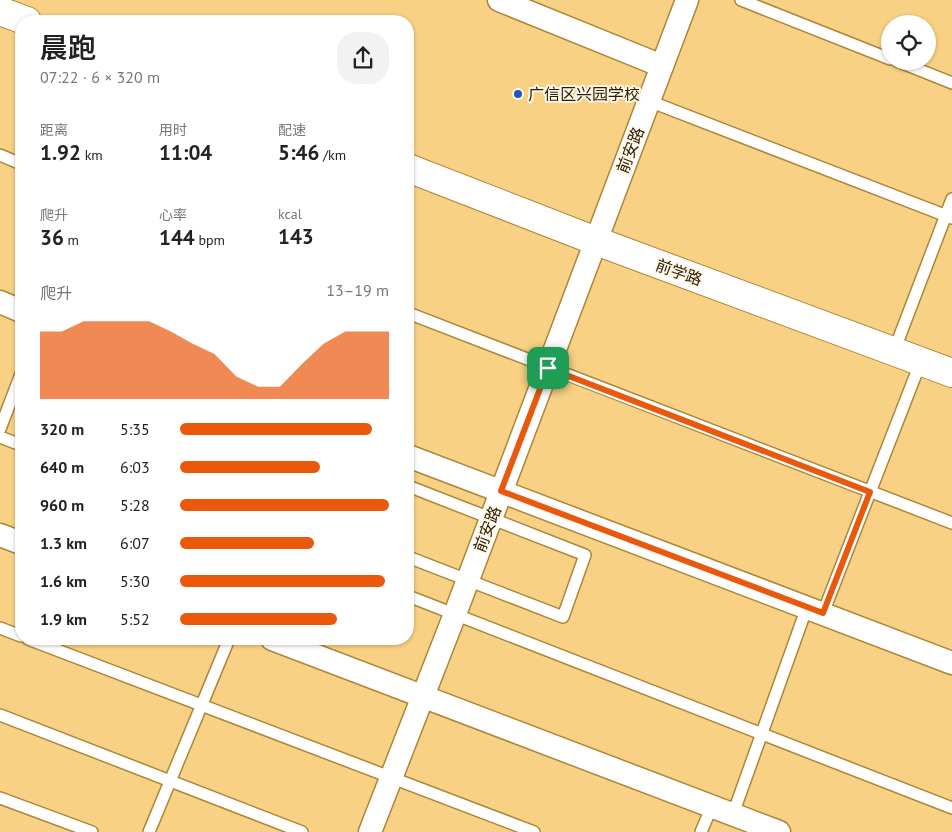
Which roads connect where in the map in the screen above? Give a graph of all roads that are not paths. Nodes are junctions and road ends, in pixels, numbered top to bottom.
1 (499, 0) edge
2 (687, 0) edge
3 (741, 0) edge
4 (0, 11) edge
5 (15, 17) edge
6 (881, 54) edge
7 (662, 66) junction
8 (920, 70) edge
9 (952, 83) edge
10 (649, 101) junction
11 (0, 155) edge
12 (15, 161) edge
13 (414, 170) edge
14 (952, 199) edge
15 (949, 217) edge
16 (596, 241) junction
17 (0, 302) edge
18 (15, 308) edge
19 (414, 315) edge
20 (894, 351) junction
21 (921, 361) junction
22 (548, 368) junction
23 (952, 373) edge
24 (15, 390) edge
25 (0, 429) edge
26 (0, 437) edge
27 (15, 443) edge
28 (414, 458) edge
29 (414, 488) edge
30 (501, 491) junction
31 (870, 492) junction
32 (491, 518) junction
33 (952, 523) edge
34 (0, 535) edge
35 (15, 541) edge
36 (414, 559) edge
37 (467, 580) junction
38 (414, 598) edge
39 (815, 610) junction
40 (455, 614) junction
41 (0, 628) edge
42 (15, 634) edge
43 (44, 645) edge
44 (227, 645) edge
45 (288, 645) edge
46 (952, 663) edge
47 (423, 696) junction
48 (202, 705) junction
49 (0, 715) edge
50 (761, 733) junction
51 (391, 778) junction
52 (170, 781) junction
53 (0, 798) edge
54 (712, 806) junction
55 (952, 808) edge
56 (732, 814) junction
57 (92, 832) edge
58 (149, 832) edge
59 (302, 832) edge
60 (370, 832) edge
61 (534, 832) edge
62 (701, 832) edge
63 (779, 832) edge

1 - 7 street
2 - 7 street, 前安路
3 - 6 lane
4 - 5 street
7 - 10 street, 前安路
8 - 9 lane
10 - 15 lane
10 - 16 street, 前安路
11 - 12 lane
13 - 16 street, 前学路
14 - 15 lane
15 - 20 lane
16 - 20 street, 前学路
16 - 22 street, 前安路
17 - 18 street
19 - 22 lane
20 - 21 street, 前学路
21 - 23 street, 前学路
21 - 31 lane
22 - 30 street, 前安路
22 - 31 lane
24 - 25 lane
26 - 27 lane
28 - 30 street
29 - 32 lane
30 - 32 street, 前安路
30 - 39 street
31 - 33 lane
31 - 39 lane
32 - 37 street, 前安路
32 - 37 lane
34 - 35 street
36 - 37 lane
37 - 40 street, 前安路
38 - 40 lane
39 - 46 street
39 - 50 lane
40 - 47 street, 前安路
40 - 50 lane
41 - 42 lane
43 - 48 lane
44 - 48 lane
45 - 47 street
47 - 51 street, 前安路
47 - 54 street
48 - 51 lane
48 - 52 lane
49 - 52 lane
50 - 55 lane
50 - 56 lane
51 - 60 street, 前安路
51 - 61 lane
52 - 58 lane
52 - 59 lane
53 - 57 lane
54 - 56 street
54 - 62 lane
56 - 63 street

